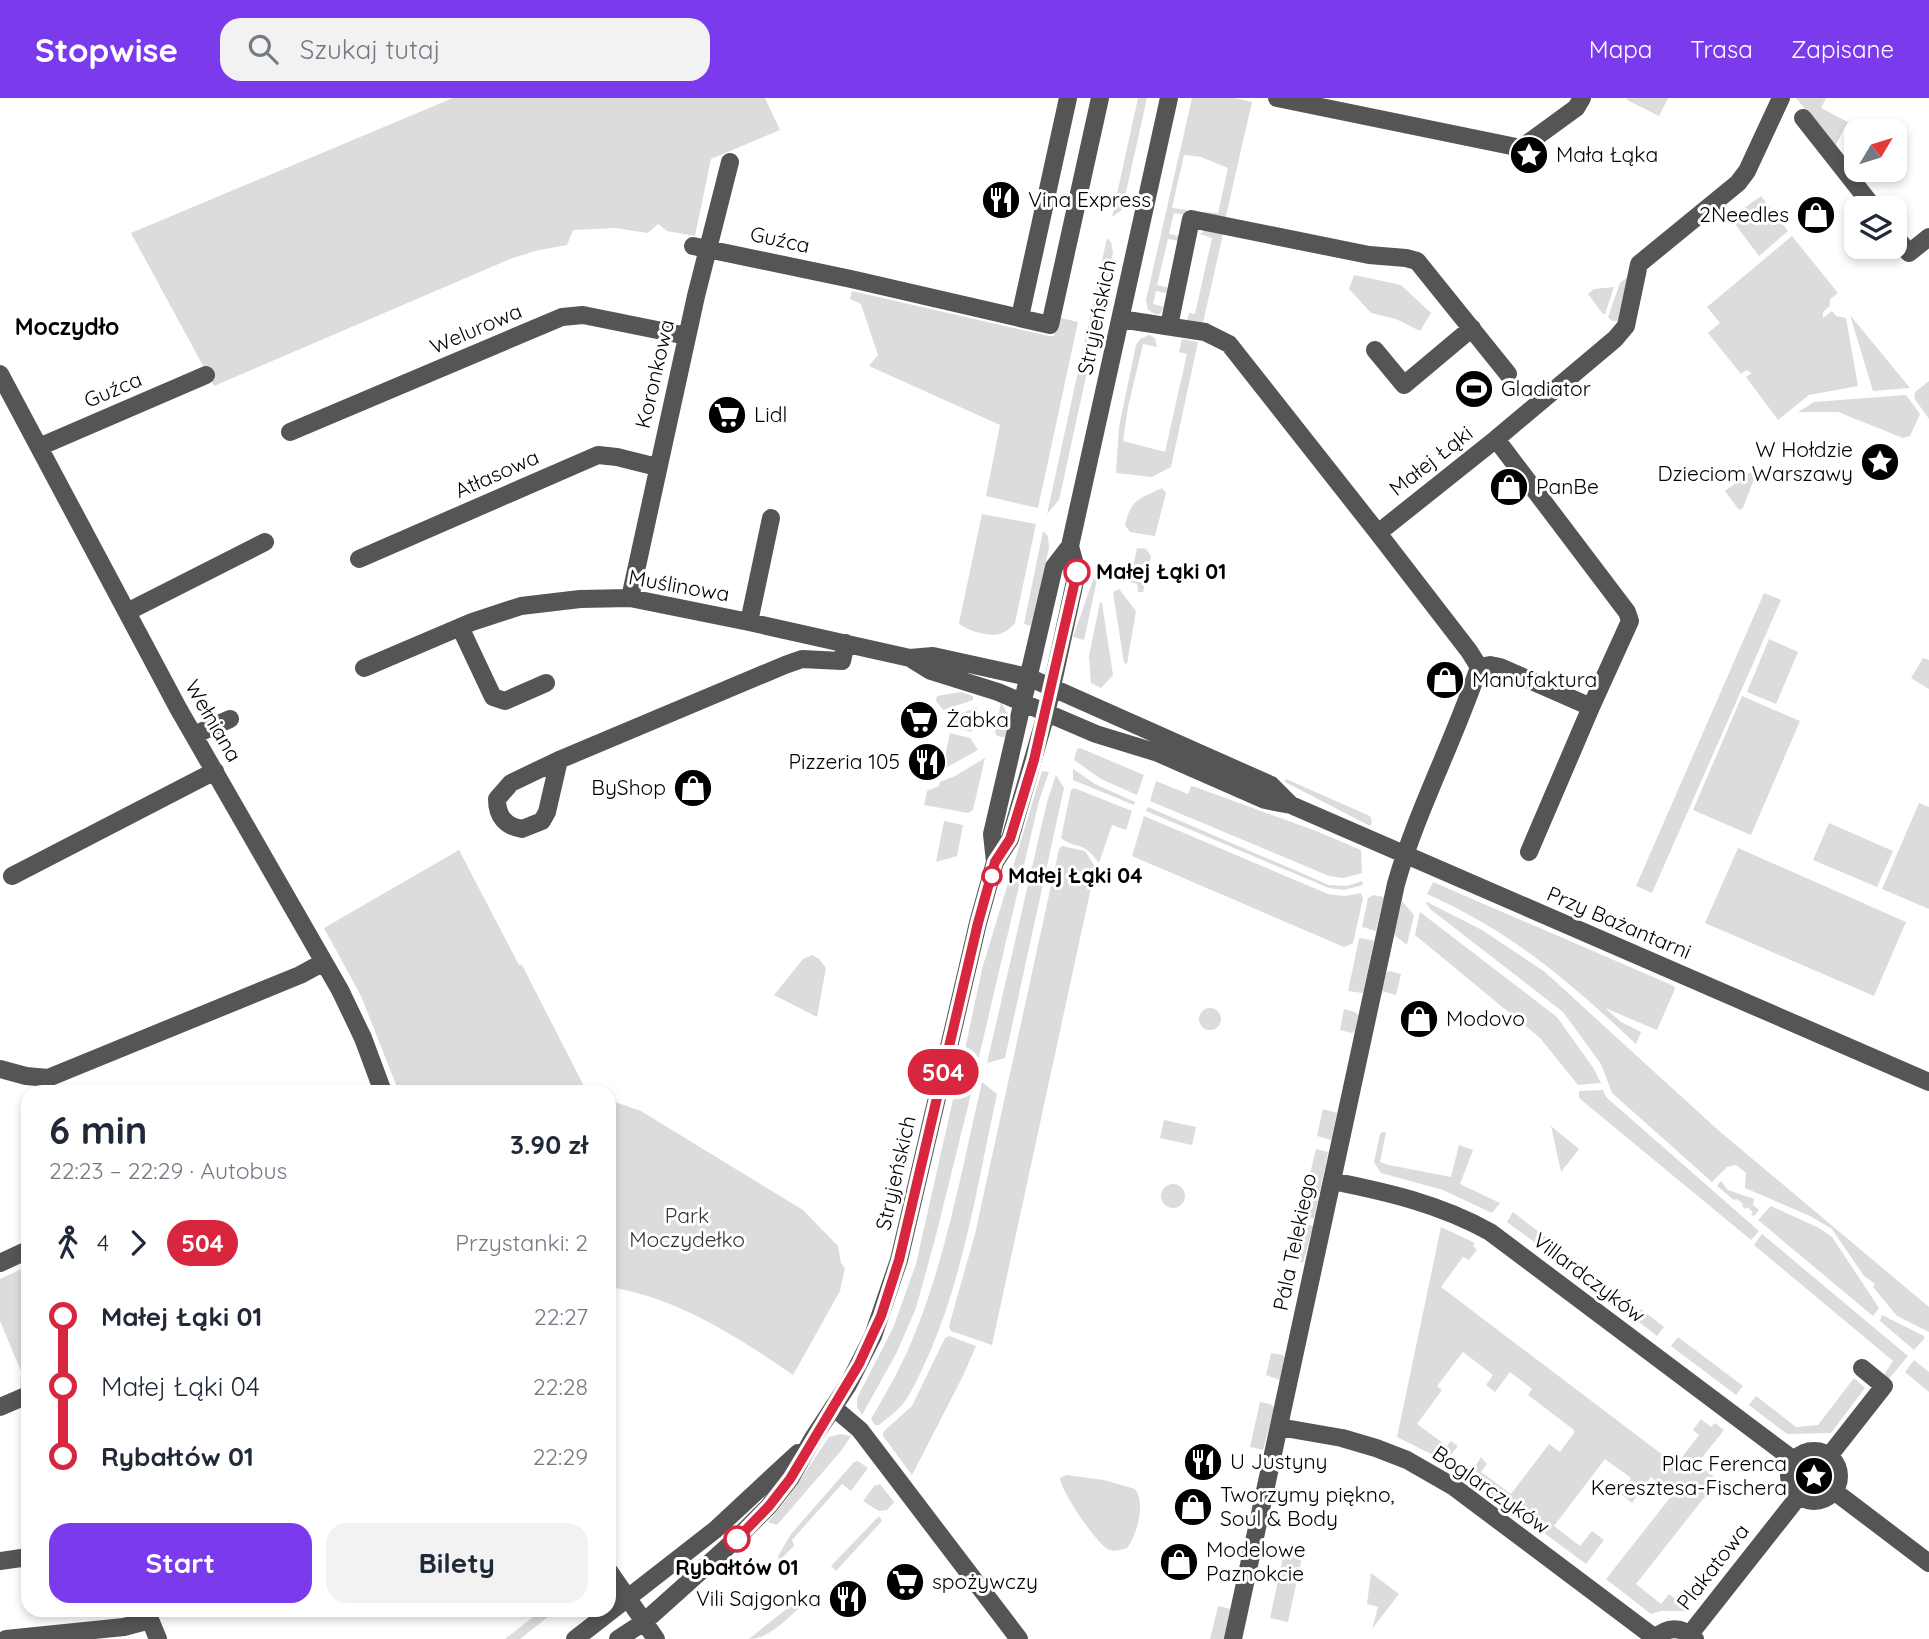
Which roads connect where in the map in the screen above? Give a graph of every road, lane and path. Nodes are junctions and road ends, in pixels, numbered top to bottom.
1 (1068, 98) edge
2 (1100, 98) edge
3 (1169, 98) edge
4 (1277, 98) edge
5 (1582, 98) edge
6 (1781, 98) edge
7 (1345, 105) edge
8 (1803, 118) dead end
9 (730, 162) dead end
10 (1865, 196) edge
11 (1929, 237) edge
12 (700, 247) junction
13 (1907, 251) edge
14 (1020, 317) junction
15 (1120, 319) junction
16 (1169, 326) junction
17 (1472, 328) junction
18 (687, 336) junction
19 (1374, 350) dead end
20 (0, 374) edge
21 (1508, 374) dead end
22 (206, 375) dead end
23 (290, 432) dead end
24 (1496, 439) junction
25 (39, 447) junction
26 (657, 467) junction
27 (771, 518) dead end
28 (1378, 533) junction
29 (265, 542) dead end
30 (1070, 546) junction
31 (359, 559) dead end
32 (629, 598) junction
33 (127, 612) junction
34 (749, 622) junction
35 (460, 627) junction
36 (846, 643) junction
37 (909, 658) junction
38 (1479, 667) junction
39 (364, 668) dead end
40 (1028, 677) junction
41 (546, 683) dead end
42 (1052, 687) junction
43 (1023, 702) junction
44 (1591, 707) junction
45 (1046, 714) junction
46 (230, 719) dead end
47 (194, 735) junction
48 (559, 760) dead end
49 (215, 771) junction
50 (1292, 805) junction
51 (1529, 852) dead end
52 (1404, 855) junction
53 (995, 862) junction
54 (12, 876) dead end
55 (324, 962) junction
56 (0, 1069) edge
57 (1927, 1075) edge
58 (380, 1085) edge
59 (1332, 1181) junction
60 (21, 1253) edge
61 (0, 1263) edge
62 (1862, 1368) dead end
63 (21, 1398) edge
64 (0, 1406) edge
65 (833, 1407) junction
66 (1279, 1427) junction
67 (813, 1438) junction
68 (1829, 1456) junction
69 (1795, 1461) junction
70 (1834, 1491) junction
71 (1798, 1496) junction
72 (21, 1558) edge
73 (0, 1562) edge
74 (1929, 1563) edge
75 (616, 1581) edge
76 (628, 1599) junction
77 (616, 1606) edge
78 (144, 1617) edge
79 (149, 1617) edge
80 (600, 1617) edge
81 (607, 1617) edge
82 (644, 1622) junction
83 (1692, 1636) edge
84 (621, 1638) edge
85 (1655, 1638) edge
86 (6, 1639) edge
87 (158, 1639) edge
88 (575, 1639) edge
89 (656, 1639) edge
90 (1018, 1639) edge
91 (1233, 1639) edge

1 - 14 street
2 - 14 street, Guźca
3 - 15 street, Stryjeńskich
4 - 7 street
5 - 7 street
6 - 24 street, Małej Łąki
8 - 10 street
9 - 12 street, Koronkowa
11 - 13 street
12 - 14 street, Guźca
12 - 18 street, Koronkowa
15 - 16 street
15 - 30 street, Stryjeńskich
16 - 17 street
16 - 28 street
17 - 19 street
17 - 21 street
18 - 23 street, Welurowa
18 - 26 street, Koronkowa
20 - 25 street, Wełniana
22 - 25 street, Guźca
24 - 28 street, Małej Łąki
24 - 44 street
25 - 33 street, Wełniana
26 - 31 street, Atłasowa
26 - 32 street, Koronkowa
27 - 34 street
28 - 38 street
29 - 33 street
30 - 40 street, Stryjeńskich
30 - 42 street, Stryjeńskich
32 - 34 street, Muślinowa
32 - 35 street, Muślinowa
33 - 47 street, Wełniana
34 - 36 street, Muślinowa
35 - 39 street, Muślinowa
35 - 41 street
36 - 37 street, Muślinowa
36 - 48 street
37 - 40 street, Muślinowa
37 - 43 street, Muślinowa
38 - 44 street
38 - 52 street, Pála Telekiego
40 - 42 street, Przy Bażantarni
40 - 43 street, Stryjeńskich
42 - 45 street, Stryjeńskich
42 - 50 street, Przy Bażantarni
43 - 45 street, Przy Bażantarni
43 - 53 street, Stryjeńskich
44 - 51 street
45 - 50 street, Przy Bażantarni
45 - 53 street, Stryjeńskich
46 - 47 street
47 - 49 street, Wełniana
49 - 54 street
49 - 55 street, Wełniana
50 - 52 street, Przy Bażantarni
52 - 57 street, Przy Bażantarni
52 - 59 street, Pála Telekiego
53 - 65 street, Stryjeńskich
55 - 56 street
55 - 58 street, Wełniana
59 - 66 street, Pála Telekiego
59 - 69 street, Villardczyków
60 - 61 street
62 - 68 street
63 - 64 street
65 - 67 street, Stryjeńskich
65 - 90 street
66 - 85 street, Boglarczyków
66 - 91 street, Pála Telekiego
67 - 76 street, Stryjeńskich
67 - 82 street, Stryjeńskich
68 - 69 street
68 - 70 street
69 - 71 street
70 - 71 street
70 - 74 street
71 - 83 street, Plakatowa
72 - 73 street
75 - 76 street
76 - 77 street, Stryjeńskich
76 - 82 street
78 - 86 street
79 - 87 street
80 - 88 street, Stryjeńskich
81 - 84 street
82 - 84 street, Stryjeńskich
82 - 89 street
83 - 85 street

